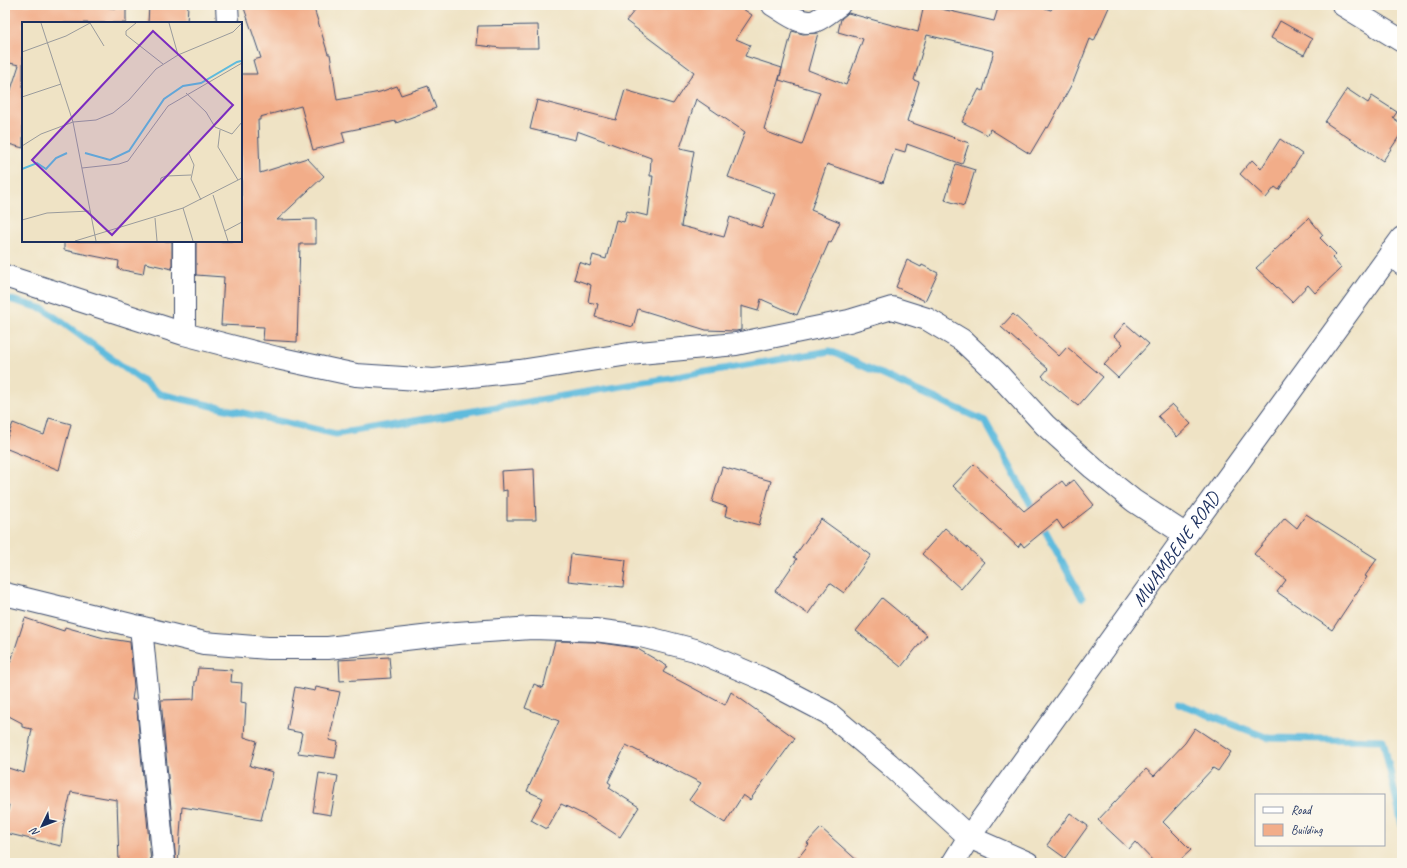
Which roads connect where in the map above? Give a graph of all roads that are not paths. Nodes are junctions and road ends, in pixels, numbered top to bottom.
1 (227, 5) edge
2 (773, 5) edge
3 (839, 5) edge
4 (1343, 5) edge
5 (228, 22) edge
6 (1402, 41) edge
7 (184, 242) edge
8 (1398, 251) edge
9 (5, 276) edge
10 (184, 334) junction
11 (1186, 535) junction
12 (5, 594) edge
13 (141, 627) junction
14 (969, 837) junction
15 (164, 863) edge
16 (953, 863) edge
17 (1028, 863) edge

1 - 5 street
2 - 3 street
4 - 6 street
7 - 10 street
8 - 11 street, MWAMBENE ROAD
9 - 10 street
10 - 11 street
11 - 14 street, MWAMBENE ROAD
12 - 13 street
13 - 14 street
13 - 15 street
14 - 16 street, MWAMBENE ROAD
14 - 17 street

